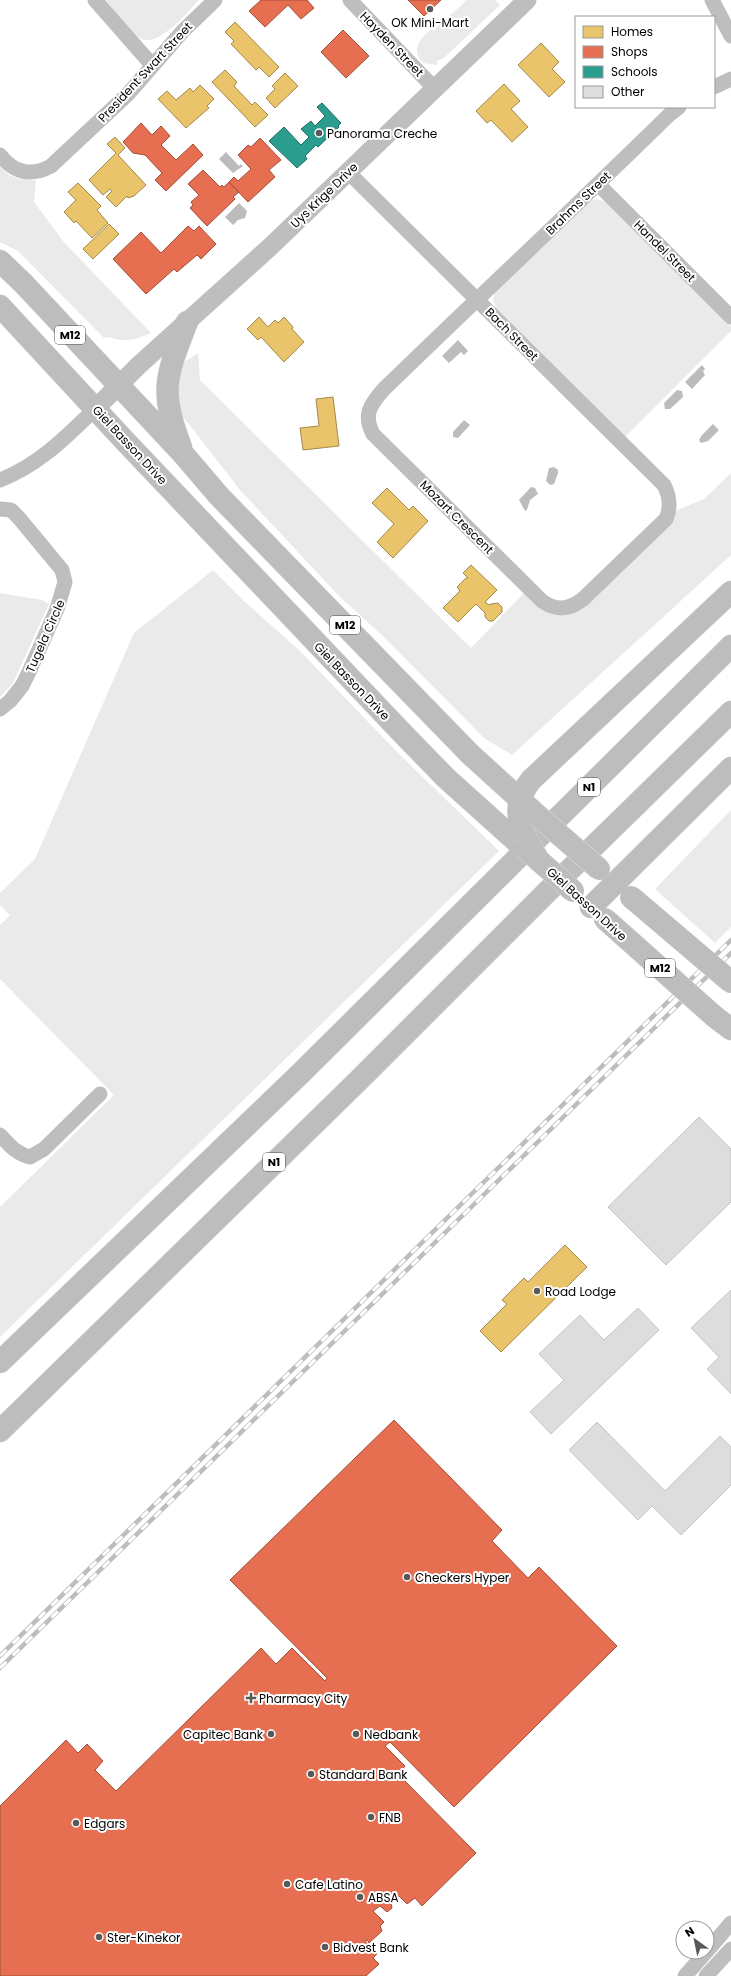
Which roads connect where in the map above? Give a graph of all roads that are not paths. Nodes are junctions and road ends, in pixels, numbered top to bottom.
1 (95, 0) edge
2 (215, 0) edge
3 (350, 0) edge
4 (527, 0) edge
5 (712, 0) edge
6 (731, 36) edge
7 (152, 65) junction
8 (731, 79) edge
9 (715, 87) edge
10 (435, 89) junction
11 (678, 108) edge
12 (0, 155) edge
13 (348, 172) junction
14 (598, 184) junction
15 (0, 262) edge
16 (477, 299) junction
17 (0, 306) edge
18 (731, 317) edge
19 (187, 322) junction
20 (118, 386) junction
21 (96, 408) junction
22 (184, 455) junction
23 (0, 480) edge
24 (670, 501) joint
25 (0, 510) edge
26 (731, 592) edge
27 (731, 646) edge
28 (0, 709) edge
29 (731, 712) edge
30 (731, 768) edge
31 (520, 799) junction
32 (520, 838) junction
33 (615, 883) junction
34 (598, 913) junction
35 (731, 982) edge
36 (723, 1023) edge
37 (100, 1094) dead end
38 (0, 1135) edge
39 (0, 1362) edge
40 (0, 1431) edge
41 (731, 1923) edge
42 (715, 1942) edge
43 (731, 1949) edge
44 (700, 1960) edge
45 (685, 1976) edge
46 (706, 1976) edge

1 - 7 street
2 - 7 street, President Swart Street
3 - 10 street, Hayden Street
4 - 10 street, Uys Krige Drive
5 - 6 street
7 - 12 street, President Swart Street
8 - 9 street
10 - 13 street, Uys Krige Drive
11 - 14 street, Brahms Street
13 - 16 street, Bach Street
13 - 19 street, Uys Krige Drive
14 - 16 street, Brahms Street
14 - 18 street, Handel Street
15 - 20 main road, M12
16 - 24 street, Bach Street
16 - 24 street, Mozart Crescent
17 - 21 main road, Giel Basson Drive / M12
19 - 20 street, Uys Krige Drive
19 - 22 main road
20 - 21 street, Uys Krige Drive
20 - 22 main road, M12
21 - 23 street
21 - 32 main road, Giel Basson Drive / M12
22 - 31 main road, M12
25 - 28 street, Tugela Circle
26 - 31 main road
27 - 39 main road, N1
29 - 40 main road, N1
30 - 33 main road
31 - 32 main road
31 - 33 main road, M12, bridge
32 - 34 main road, Giel Basson Drive / M12, bridge
33 - 34 main road
33 - 35 main road, M12, bridge
34 - 36 main road, Giel Basson Drive / M12, bridge
37 - 38 street
41 - 42 street
43 - 46 street
44 - 45 street

